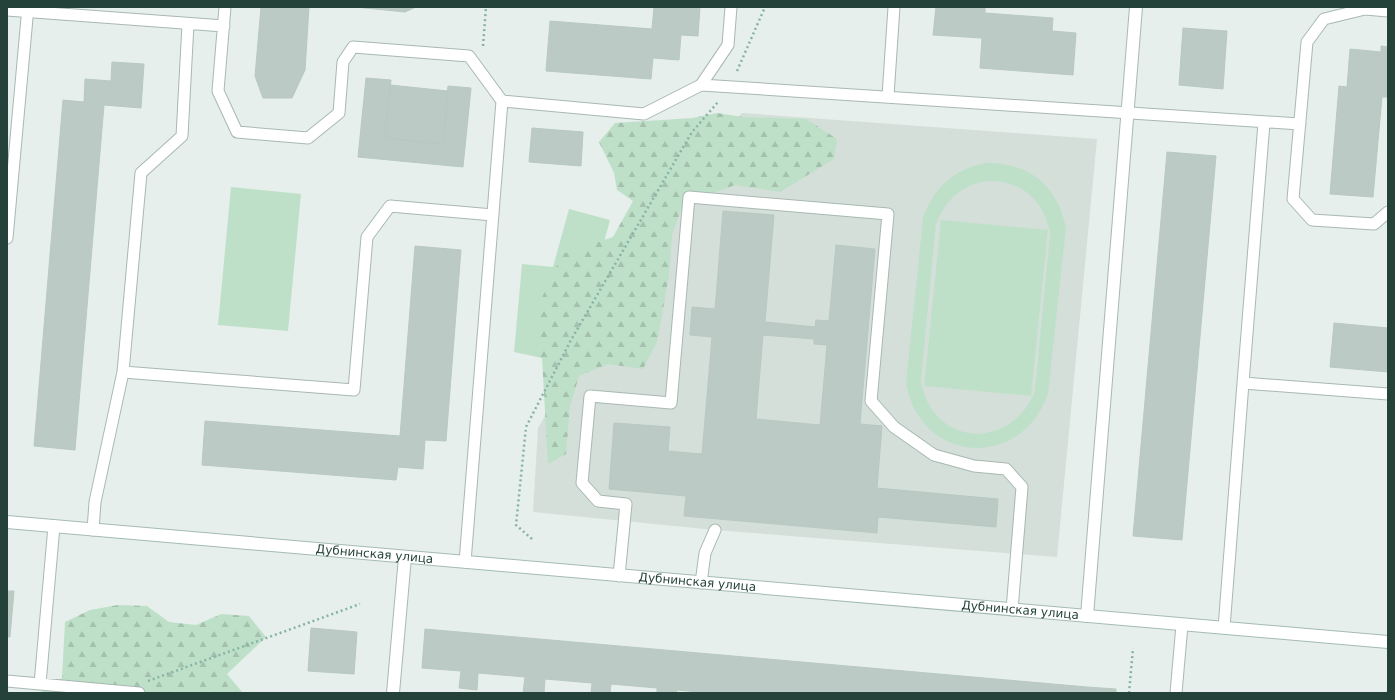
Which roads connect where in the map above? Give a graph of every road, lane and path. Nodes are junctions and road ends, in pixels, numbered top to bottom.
1 (225, 7) edge
2 (486, 7) edge
3 (731, 7) edge
4 (765, 7) edge
5 (894, 7) edge
6 (1136, 7) edge
7 (7, 10) edge
8 (27, 10) edge
9 (1388, 11) edge
10 (188, 24) junction
11 (224, 26) junction
12 (476, 66) junction
13 (701, 85) junction
14 (731, 86) junction
15 (888, 96) junction
16 (502, 101) junction
17 (1128, 112) junction
18 (1264, 123) junction
19 (1300, 124) junction
20 (1388, 212) edge
21 (493, 215) junction
22 (7, 238) edge
23 (123, 372) junction
24 (1243, 384) junction
25 (1388, 394) edge
26 (7, 522) edge
27 (54, 526) junction
28 (93, 530) junction
29 (715, 530) dead end
30 (532, 539) dead end
31 (405, 557) junction
32 (465, 562) junction
33 (620, 576) junction
34 (701, 583) junction
35 (360, 604) dead end
36 (1012, 610) junction
37 (1087, 616) junction
38 (1182, 625) junction
39 (1224, 628) junction
40 (1388, 642) edge
41 (1133, 648) dead end
42 (7, 681) edge
43 (40, 684) junction
44 (119, 692) junction
45 (139, 693) edge
46 (393, 693) edge
47 (1129, 693) edge
48 (1176, 693) edge

1 - 11 lane
2 - 12 path
3 - 13 lane
4 - 14 path
5 - 15 lane
6 - 17 main road
7 - 8 lane
8 - 10 lane
8 - 22 lane
9 - 19 lane
10 - 11 lane
10 - 23 lane
11 - 12 lane
12 - 16 lane
13 - 14 lane
13 - 16 lane
14 - 15 lane
14 - 30 path
15 - 17 lane
16 - 21 lane
17 - 18 lane
17 - 37 main road
18 - 19 lane
18 - 24 lane
19 - 20 lane
21 - 23 lane
21 - 32 lane
23 - 28 lane
24 - 25 lane
24 - 39 lane
26 - 27 main road, Дубнинская улица
27 - 28 main road, Дубнинская улица
27 - 43 lane
28 - 31 main road, Дубнинская улица
29 - 34 lane
31 - 32 main road, Дубнинская улица
31 - 46 main road
32 - 33 main road, Дубнинская улица
33 - 34 main road, Дубнинская улица
33 - 36 lane
34 - 36 main road, Дубнинская улица
35 - 44 path
36 - 37 main road, Дубнинская улица
37 - 38 main road, Дубнинская улица
38 - 39 main road, Дубнинская улица
38 - 48 lane
39 - 40 main road, Дубнинская улица
41 - 47 path
42 - 43 lane
43 - 44 lane
44 - 45 lane

